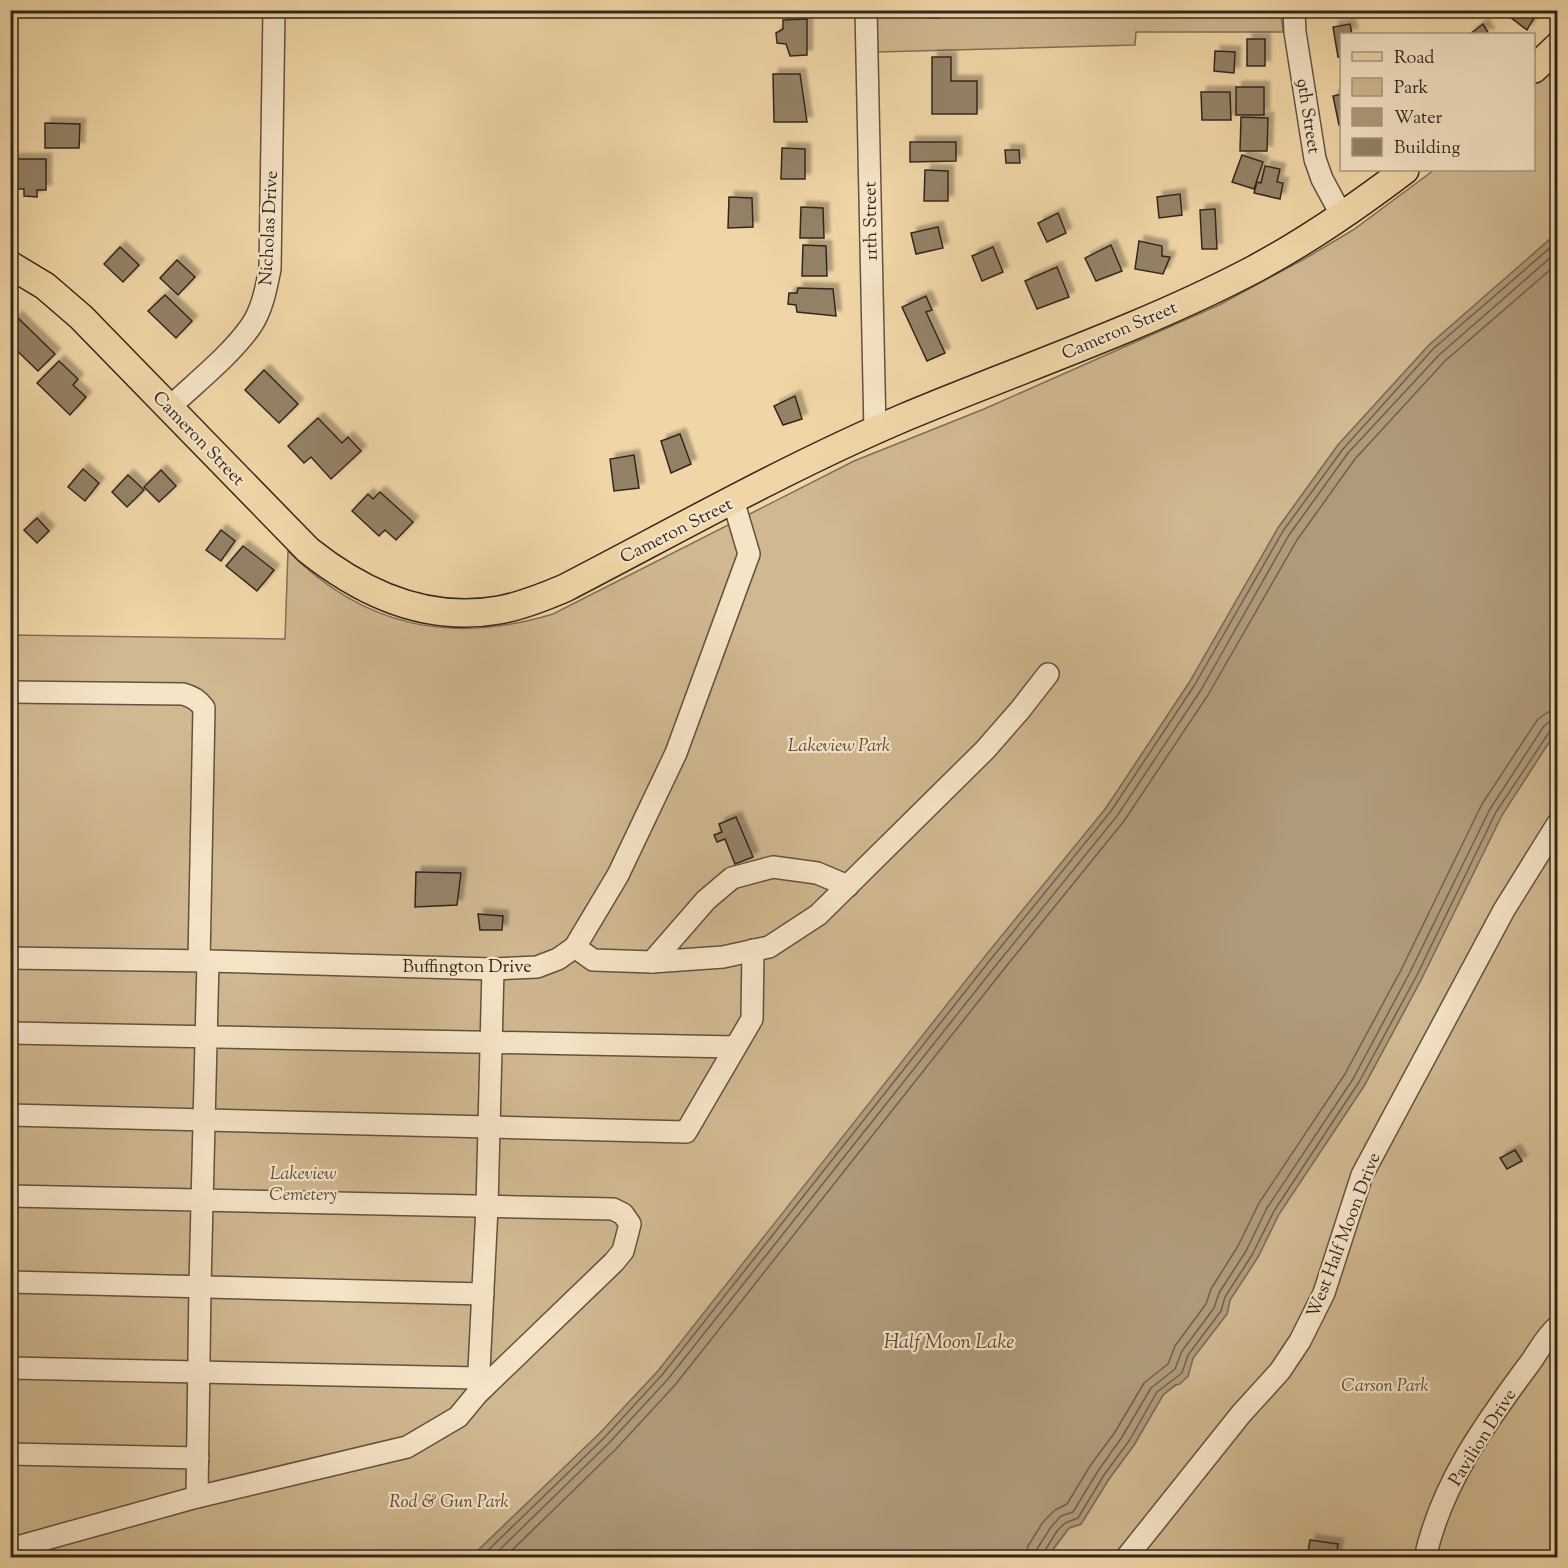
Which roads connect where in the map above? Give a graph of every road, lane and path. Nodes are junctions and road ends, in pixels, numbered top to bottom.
1 (274, 10) edge
2 (866, 10) edge
3 (1294, 10) edge
4 (1557, 46) edge
5 (1535, 67) edge
6 (1404, 171) edge
7 (1342, 216) junction
8 (10, 265) edge
9 (169, 408) junction
10 (874, 431) junction
11 (734, 500) junction
12 (1048, 674) dead end
13 (10, 692) edge
14 (1557, 823) edge
15 (848, 886) junction
16 (575, 947) junction
17 (753, 950) junction
18 (10, 958) edge
19 (204, 961) junction
20 (652, 962) junction
21 (493, 969) junction
22 (10, 1033) edge
23 (206, 1037) junction
24 (491, 1042) junction
25 (735, 1047) junction
26 (10, 1115) edge
27 (205, 1119) junction
28 (489, 1125) junction
29 (10, 1196) edge
30 (203, 1200) junction
31 (487, 1207) junction
32 (10, 1282) edge
33 (200, 1286) junction
34 (483, 1294) junction
35 (1557, 1326) edge
36 (10, 1368) edge
37 (199, 1371) junction
38 (478, 1386) junction
39 (10, 1454) edge
40 (198, 1458) junction
41 (197, 1497) junction
42 (35, 1543) junction
43 (10, 1549) edge
44 (14, 1557) edge
45 (1126, 1557) edge
46 (1425, 1557) edge

1 - 9 street, Nicholas Drive
2 - 10 street, 11th Street
3 - 7 street, 9th Street
4 - 5 main road
6 - 7 main road, Cameron Street
7 - 10 main road, Cameron Street
8 - 9 main road, Cameron Street
9 - 11 main road, Cameron Street
10 - 11 main road, Cameron Street
11 - 16 street, Buffington Drive
12 - 15 street
13 - 19 street
14 - 45 street, West Half Moon Drive
15 - 17 street
15 - 20 street
16 - 20 street
16 - 21 street, Buffington Drive
17 - 20 street
17 - 25 street
18 - 19 street, Buffington Drive
19 - 21 street, Buffington Drive
19 - 23 street
21 - 24 street
22 - 23 street
23 - 24 street
23 - 27 street
24 - 25 street
24 - 28 street
25 - 28 street
26 - 27 street
27 - 28 street
27 - 30 street
28 - 31 street
29 - 30 street
30 - 31 street
30 - 33 street
31 - 34 street
31 - 38 street
32 - 33 street
33 - 34 street
33 - 37 street
34 - 38 street
35 - 46 street, Pavilion Drive
36 - 37 street
37 - 38 street
37 - 40 street
38 - 41 street
39 - 40 street
40 - 41 street
41 - 42 street
42 - 43 street
42 - 44 street

